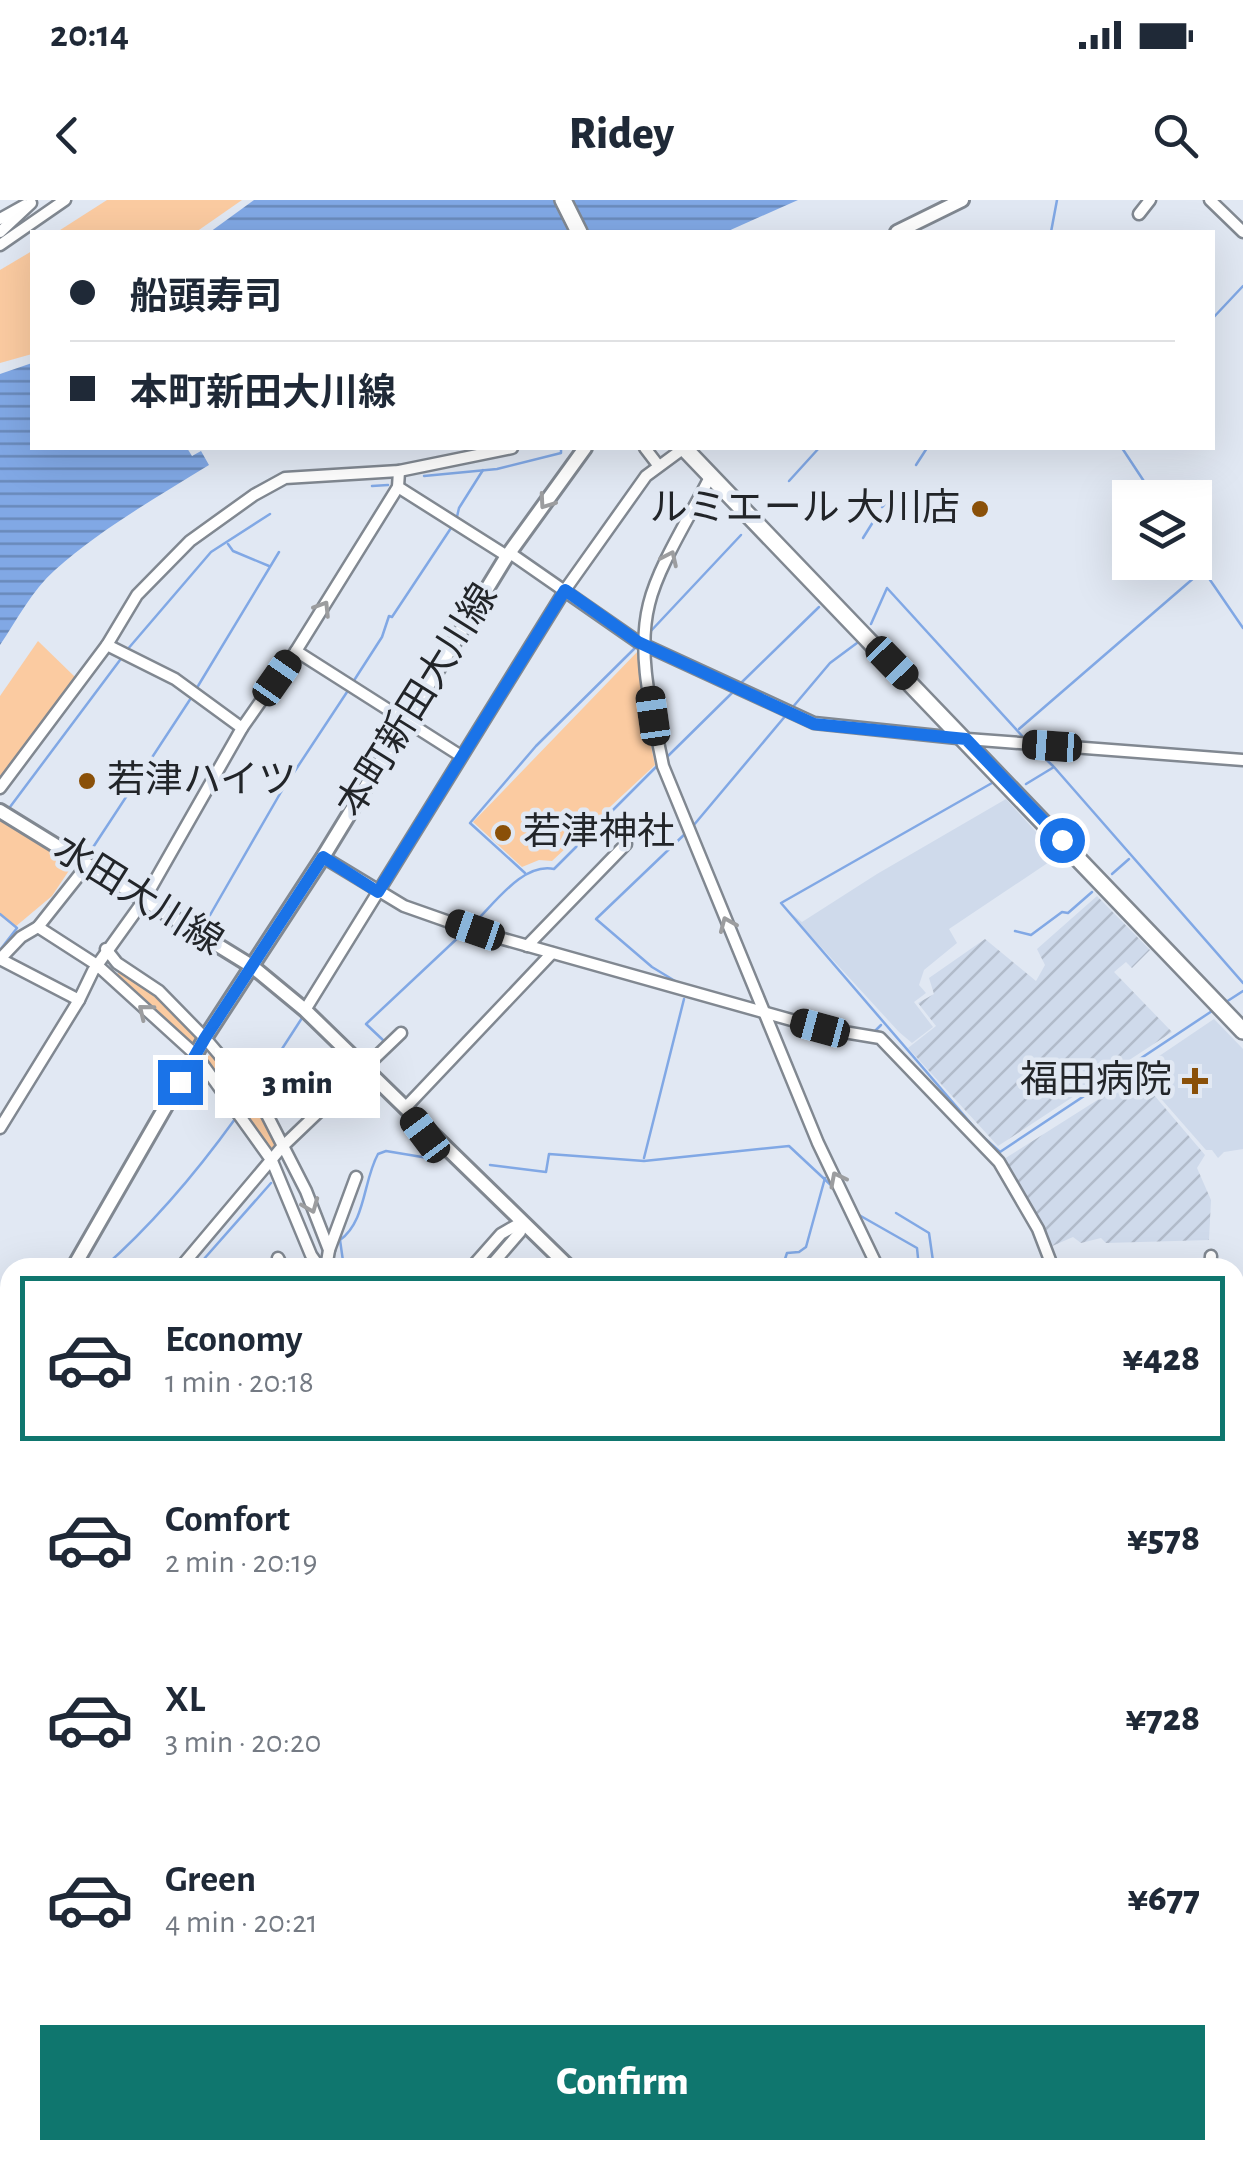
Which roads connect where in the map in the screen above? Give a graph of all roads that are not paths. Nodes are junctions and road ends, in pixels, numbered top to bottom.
1 (66, 200) edge
2 (563, 200) edge
3 (962, 200) edge
4 (1150, 200) edge
5 (1210, 200) edge
6 (33, 201) edge
7 (1139, 214) dead end
8 (0, 219) edge
9 (578, 230) edge
10 (901, 230) edge
11 (0, 232) edge
12 (1243, 232) edge
13 (0, 245) edge
14 (499, 450) edge
15 (584, 450) edge
16 (647, 450) edge
17 (681, 450) edge
18 (686, 450) edge
19 (658, 465) junction
20 (398, 470) junction
21 (710, 477) junction
22 (398, 487) junction
23 (509, 555) junction
24 (565, 590) junction
25 (644, 643) junction
26 (107, 645) junction
27 (296, 651) junction
28 (406, 718) junction
29 (242, 728) junction
30 (966, 739) junction
31 (461, 756) junction
32 (1243, 760) edge
33 (0, 788) edge
34 (0, 811) edge
35 (626, 844) dead end
36 (323, 857) junction
37 (88, 864) junction
38 (378, 892) junction
39 (144, 900) junction
40 (38, 927) junction
41 (527, 946) junction
42 (106, 949) junction
43 (552, 953) junction
44 (0, 959) edge
45 (96, 965) junction
46 (253, 967) junction
47 (80, 1000) junction
48 (304, 1010) junction
49 (765, 1014) junction
50 (1243, 1030) edge
51 (400, 1033) dead end
52 (205, 1038) junction
53 (196, 1055) junction
54 (364, 1069) junction
55 (404, 1108) junction
56 (0, 1128) edge
57 (282, 1147) junction
58 (272, 1161) junction
59 (356, 1177) dead end
60 (518, 1227) junction
61 (329, 1250) junction
62 (79, 1258) edge
63 (189, 1258) edge
64 (314, 1258) edge
65 (326, 1258) edge
66 (480, 1258) edge
67 (496, 1258) edge
68 (550, 1258) edge
69 (557, 1258) edge
70 (873, 1258) edge
71 (1050, 1258) edge

1 - 13 street
2 - 9 highway
3 - 10 main road
4 - 7 street
5 - 12 street
6 - 8 street
6 - 11 street
14 - 20 street
15 -> 23 main road, 本町新田大川線
16 - 19 street
17 - 19 street
18 - 21 highway
19 - 24 street
20 - 22 street
20 - 26 street
25 -> 21 street
21 - 30 highway
22 - 23 street
27 -> 22 street
23 - 24 street
23 - 28 main road, 本町新田大川線
24 - 25 street
24 - 31 street
25 - 30 street
49 -> 25 street
26 - 29 street
26 - 33 street
27 - 28 street
27 - 29 street
28 - 31 street
28 - 36 main road, 本町新田大川線
29 - 39 street
30 - 32 street
30 - 50 highway
31 - 38 street
34 - 37 main road, 水田大川線
35 - 41 street
36 - 38 street
36 - 46 main road, 本町新田大川線
37 - 39 main road, 水田大川線
37 - 40 street
38 - 41 street
38 - 48 street
39 - 42 street
39 - 46 main road, 水田大川線
40 - 44 street
40 - 45 street
41 - 43 street
42 - 45 street
42 - 52 street
43 - 49 street
43 - 55 street
44 - 47 street
45 - 47 street
53 -> 45 street
46 - 48 main road, 水田大川線
46 - 52 main road, 本町新田大川線
47 - 56 street
48 - 54 main road, 水田大川線
70 -> 49 street
49 - 71 street
51 - 54 street
52 - 53 main road, 本町新田大川線
52 - 57 street
53 - 58 street
53 - 62 main road, 本町新田大川線
54 - 55 main road, 水田大川線
54 - 57 street
55 - 60 main road, 水田大川線
57 - 58 street
57 -> 61 street
58 - 63 street
58 - 64 street
59 - 61 street
60 - 66 street
60 - 67 street
60 - 68 main road, 水田大川線
60 - 69 main road, 水田大川線
61 - 65 street

